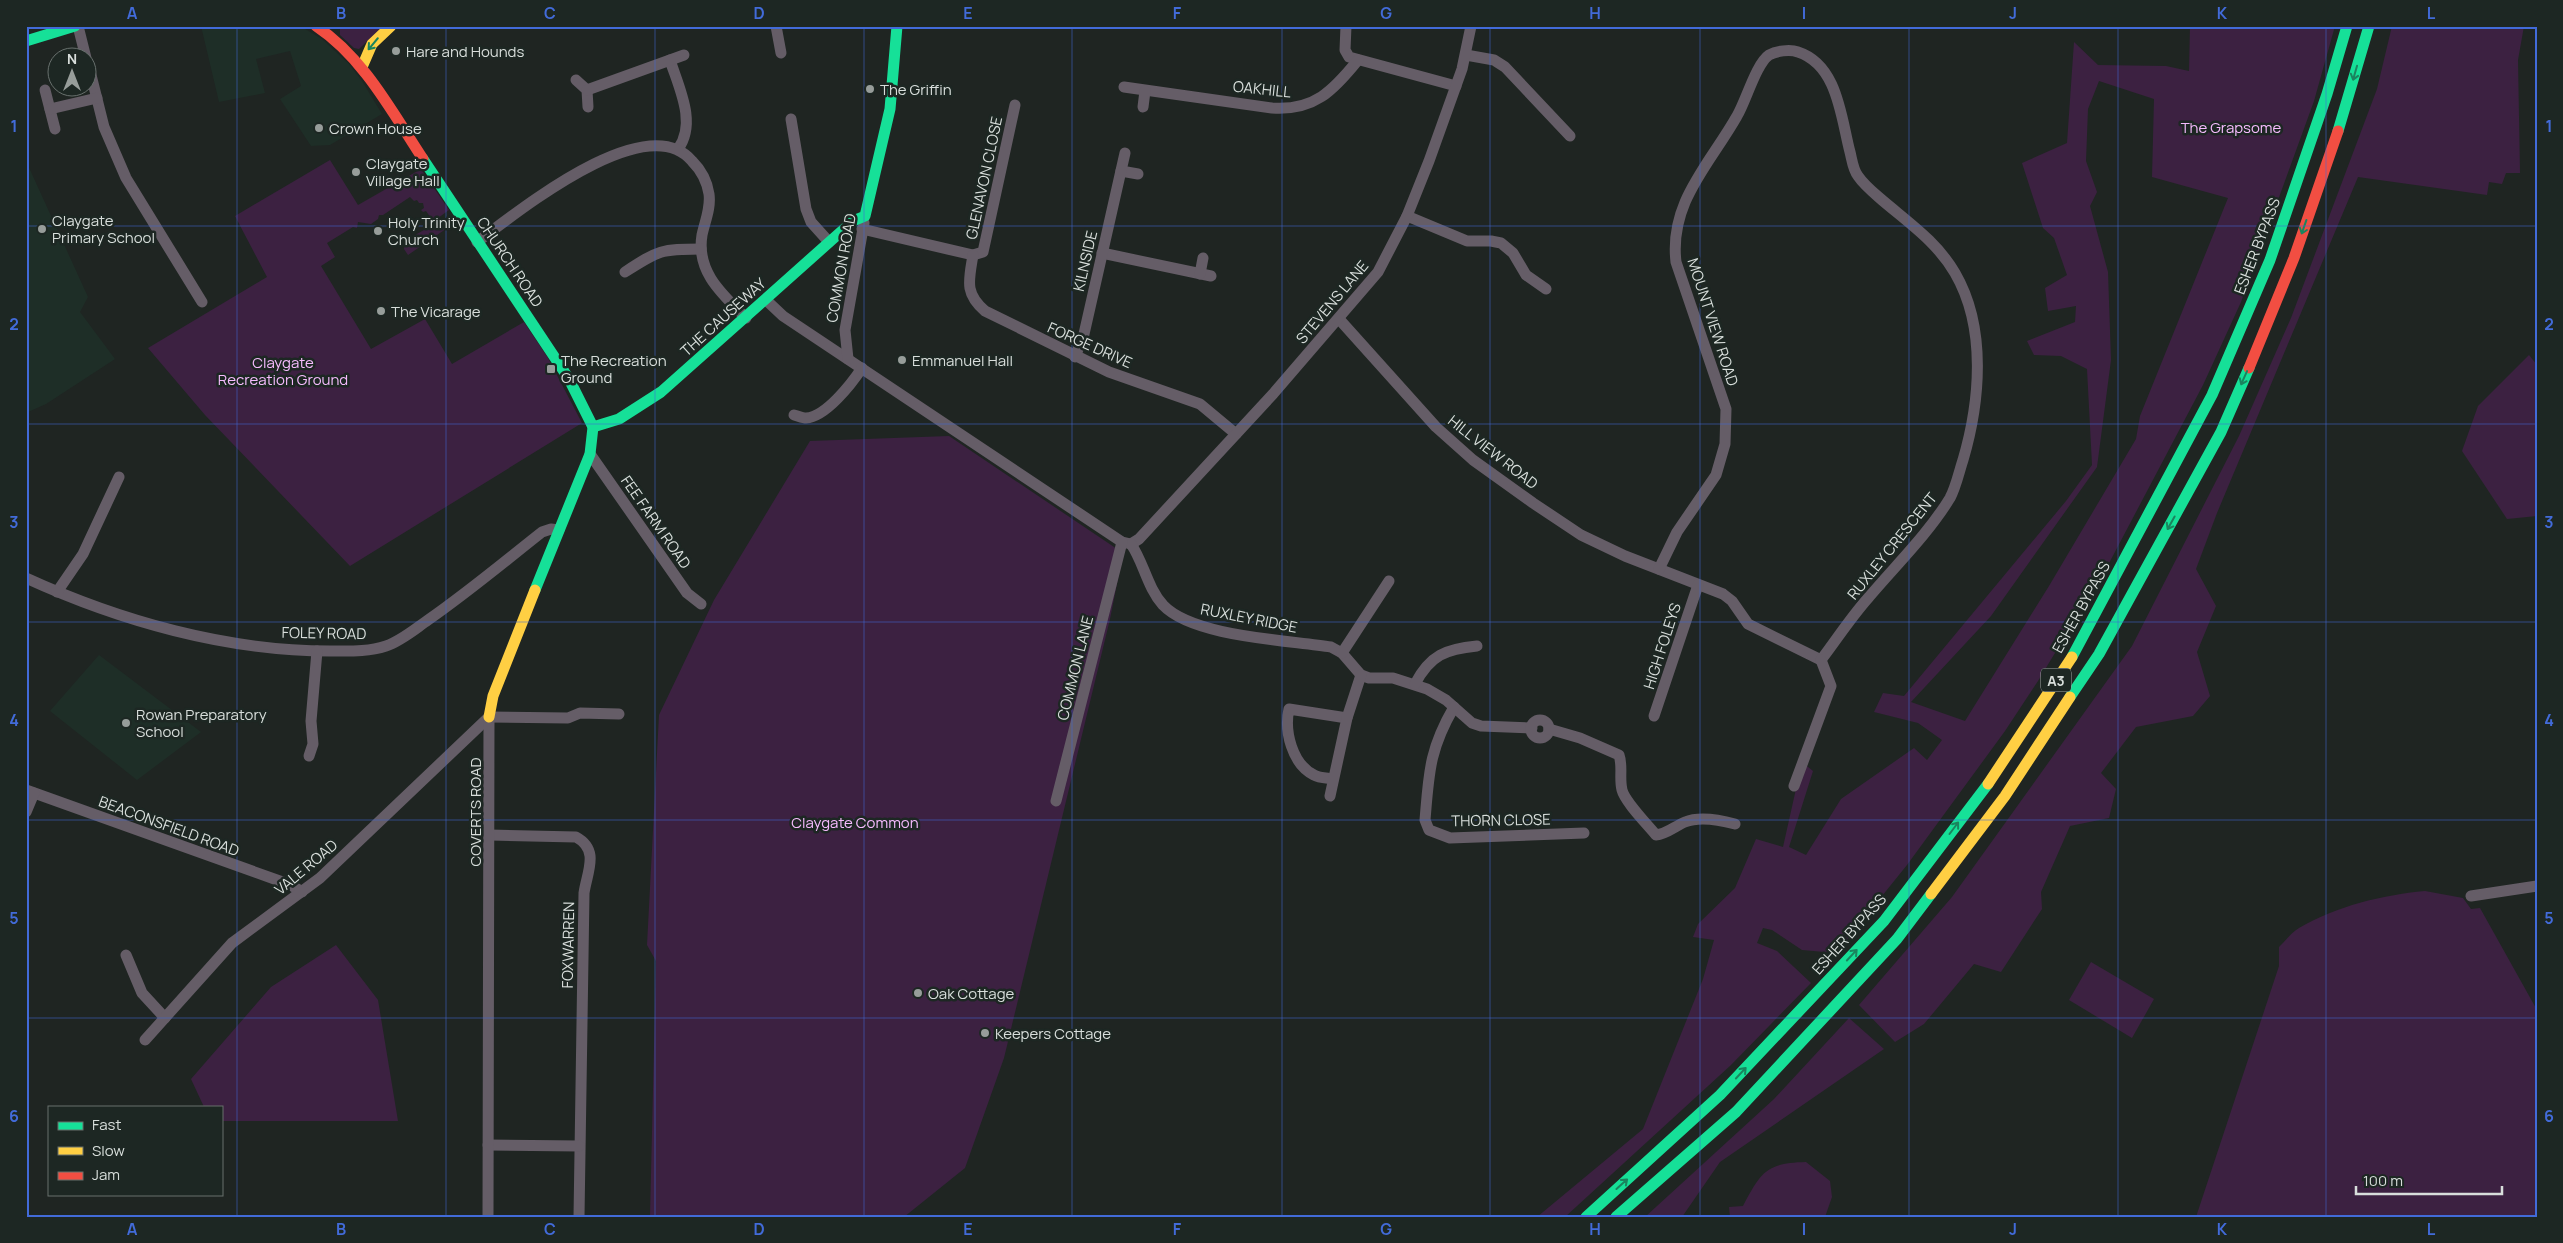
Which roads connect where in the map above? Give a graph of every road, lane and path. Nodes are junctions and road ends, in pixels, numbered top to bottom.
1 (77, 26) edge
2 (391, 26) edge
3 (776, 26) edge
4 (897, 26) edge
5 (1346, 26) edge
6 (1472, 26) edge
7 (2347, 26) edge
8 (2369, 26) edge
9 (323, 27) edge
10 (26, 40) edge
11 (83, 48) edge
12 (780, 53) dead end
13 (1466, 54) junction
14 (684, 55) dead end
15 (670, 60) junction
16 (1358, 60) junction
17 (362, 67) junction
18 (576, 80) dead end
19 (1456, 86) junction
20 (1124, 87) dead end
21 (45, 90) dead end
22 (587, 90) junction
23 (1145, 91) junction
24 (96, 98) joint
25 (1015, 105) dead end
26 (588, 107) dead end
27 (1143, 107) dead end
28 (50, 109) junction
29 (791, 119) dead end
30 (1841, 120) joint
31 (55, 129) dead end
32 (1570, 136) dead end
33 (678, 149) junction
34 (1125, 153) dead end
35 (1121, 171) junction
36 (1138, 174) dead end
37 (865, 216) junction
38 (1407, 216) junction
39 (862, 230) junction
40 (478, 242) junction
41 (829, 242) junction
42 (701, 249) junction
43 (1102, 253) junction
44 (973, 256) junction
45 (1204, 258) dead end
46 (636, 265) junction
47 (625, 272) dead end
48 (641, 276) dead end
49 (1546, 289) dead end
50 (766, 300) junction
51 (202, 302) dead end
52 (746, 318) junction
53 (1339, 319) junction
54 (1075, 357) junction
55 (848, 358) junction
56 (862, 368) junction
57 (794, 415) dead end
58 (594, 427) junction
59 (1236, 434) junction
60 (590, 454) junction
61 (119, 477) dead end
62 (559, 530) junction
63 (1127, 543) junction
64 (1659, 570) junction
65 (26, 578) edge
66 (1389, 581) dead end
67 (1698, 585) junction
68 (58, 592) junction
69 (701, 604) dead end
70 (1477, 646) dead end
71 (317, 651) junction
72 (1342, 653) junction
73 (1821, 660) junction
74 (1361, 675) junction
75 (1415, 684) junction
76 (1454, 707) junction
77 (619, 714) dead end
78 (1654, 716) dead end
79 (489, 717) junction
80 (1347, 718) junction
81 (309, 756) dead end
82 (1333, 778) junction
83 (1794, 786) dead end
84 (30, 792) edge
85 (1330, 796) dead end
86 (1056, 801) dead end
87 (26, 812) edge
88 (1735, 824) dead end
89 (1584, 834) dead end
90 (490, 835) junction
91 (2537, 886) edge
92 (302, 892) junction
93 (2471, 896) dead end
94 (126, 955) dead end
95 (165, 1018) junction
96 (145, 1040) dead end
97 (488, 1145) junction
98 (579, 1146) junction
99 (488, 1217) edge
100 (579, 1217) edge
101 (1586, 1217) edge
102 (1616, 1217) edge

1 - 10 main road
1 - 11 street
2 -> 17 main road
3 - 12 street
4 - 37 main road, COMMON ROAD
5 - 16 street
6 - 13 street, STEVENS LANE
101 -> 7 main road, ESHER BYPASS / A3
8 -> 102 main road, A3
9 - 17 main road, CHURCH ROAD
13 - 19 street, STEVENS LANE
13 - 32 street
14 - 15 street
15 - 22 street
15 - 33 street
16 - 19 street
16 - 23 street, OAKHILL
17 - 40 main road, CHURCH ROAD
18 - 22 street
19 - 38 street, STEVENS LANE
20 - 23 street, OAKHILL
21 - 28 street
22 - 26 street
23 - 27 street
24 - 28 street
24 - 51 street
25 - 44 street, GLENAVON CLOSE
28 - 31 street
29 - 41 street
30 - 64 street, MOUNT VIEW ROAD
30 - 73 street, RUXLEY CRESCENT
33 - 40 street
33 - 42 street
34 - 35 street, KILNSIDE
35 - 36 street
35 - 43 street, KILNSIDE
37 - 39 street, COMMON ROAD
37 - 41 main road, THE CAUSEWAY
38 - 49 street
38 - 53 street, STEVENS LANE
39 - 44 street, GLENAVON CLOSE
39 - 55 street, COMMON ROAD
40 - 58 main road, CHURCH ROAD
41 - 50 main road, THE CAUSEWAY
42 - 46 street
42 - 52 street
43 - 45 street
43 - 54 street, KILNSIDE
44 - 54 street, FORGE DRIVE
46 - 47 street
46 - 48 street
50 - 52 main road, THE CAUSEWAY
50 - 55 street
52 - 58 main road, THE CAUSEWAY
53 - 59 street, STEVENS LANE
53 - 64 street, HILL VIEW ROAD
54 - 59 street, FORGE DRIVE
55 - 56 street
56 - 57 street
56 - 63 street
58 - 60 main road, COVERTS ROAD
59 - 63 street, STEVENS LANE
60 - 62 main road, COVERTS ROAD
60 - 69 street, FEE FARM ROAD
61 - 68 street
62 - 71 street, FOLEY ROAD
62 - 79 main road, COVERTS ROAD
63 - 72 street, RUXLEY RIDGE
63 - 86 street, COMMON LANE
64 - 67 street
65 - 68 street, FOLEY ROAD
66 - 72 street
67 - 73 street
67 - 78 street, HIGH FOLEYS
68 - 71 street, FOLEY ROAD
70 - 75 street
71 - 81 street
72 - 74 street
73 - 83 street
74 - 75 street
74 - 80 street
75 - 76 street
76 - 88 street
76 - 89 street, THORN CLOSE
77 - 79 street
79 - 90 street, COVERTS ROAD
79 - 92 street, VALE ROAD
80 - 82 street
80 - 82 street
82 - 85 street
84 - 87 street
84 - 92 street, BEACONSFIELD ROAD
90 - 97 street, COVERTS ROAD
90 - 98 street, FOXWARREN
91 - 93 street
92 - 95 street, VALE ROAD
94 - 95 street
95 - 96 street, VALE ROAD
97 - 98 street
97 - 99 street, COVERTS ROAD
98 - 100 street, FOXWARREN

